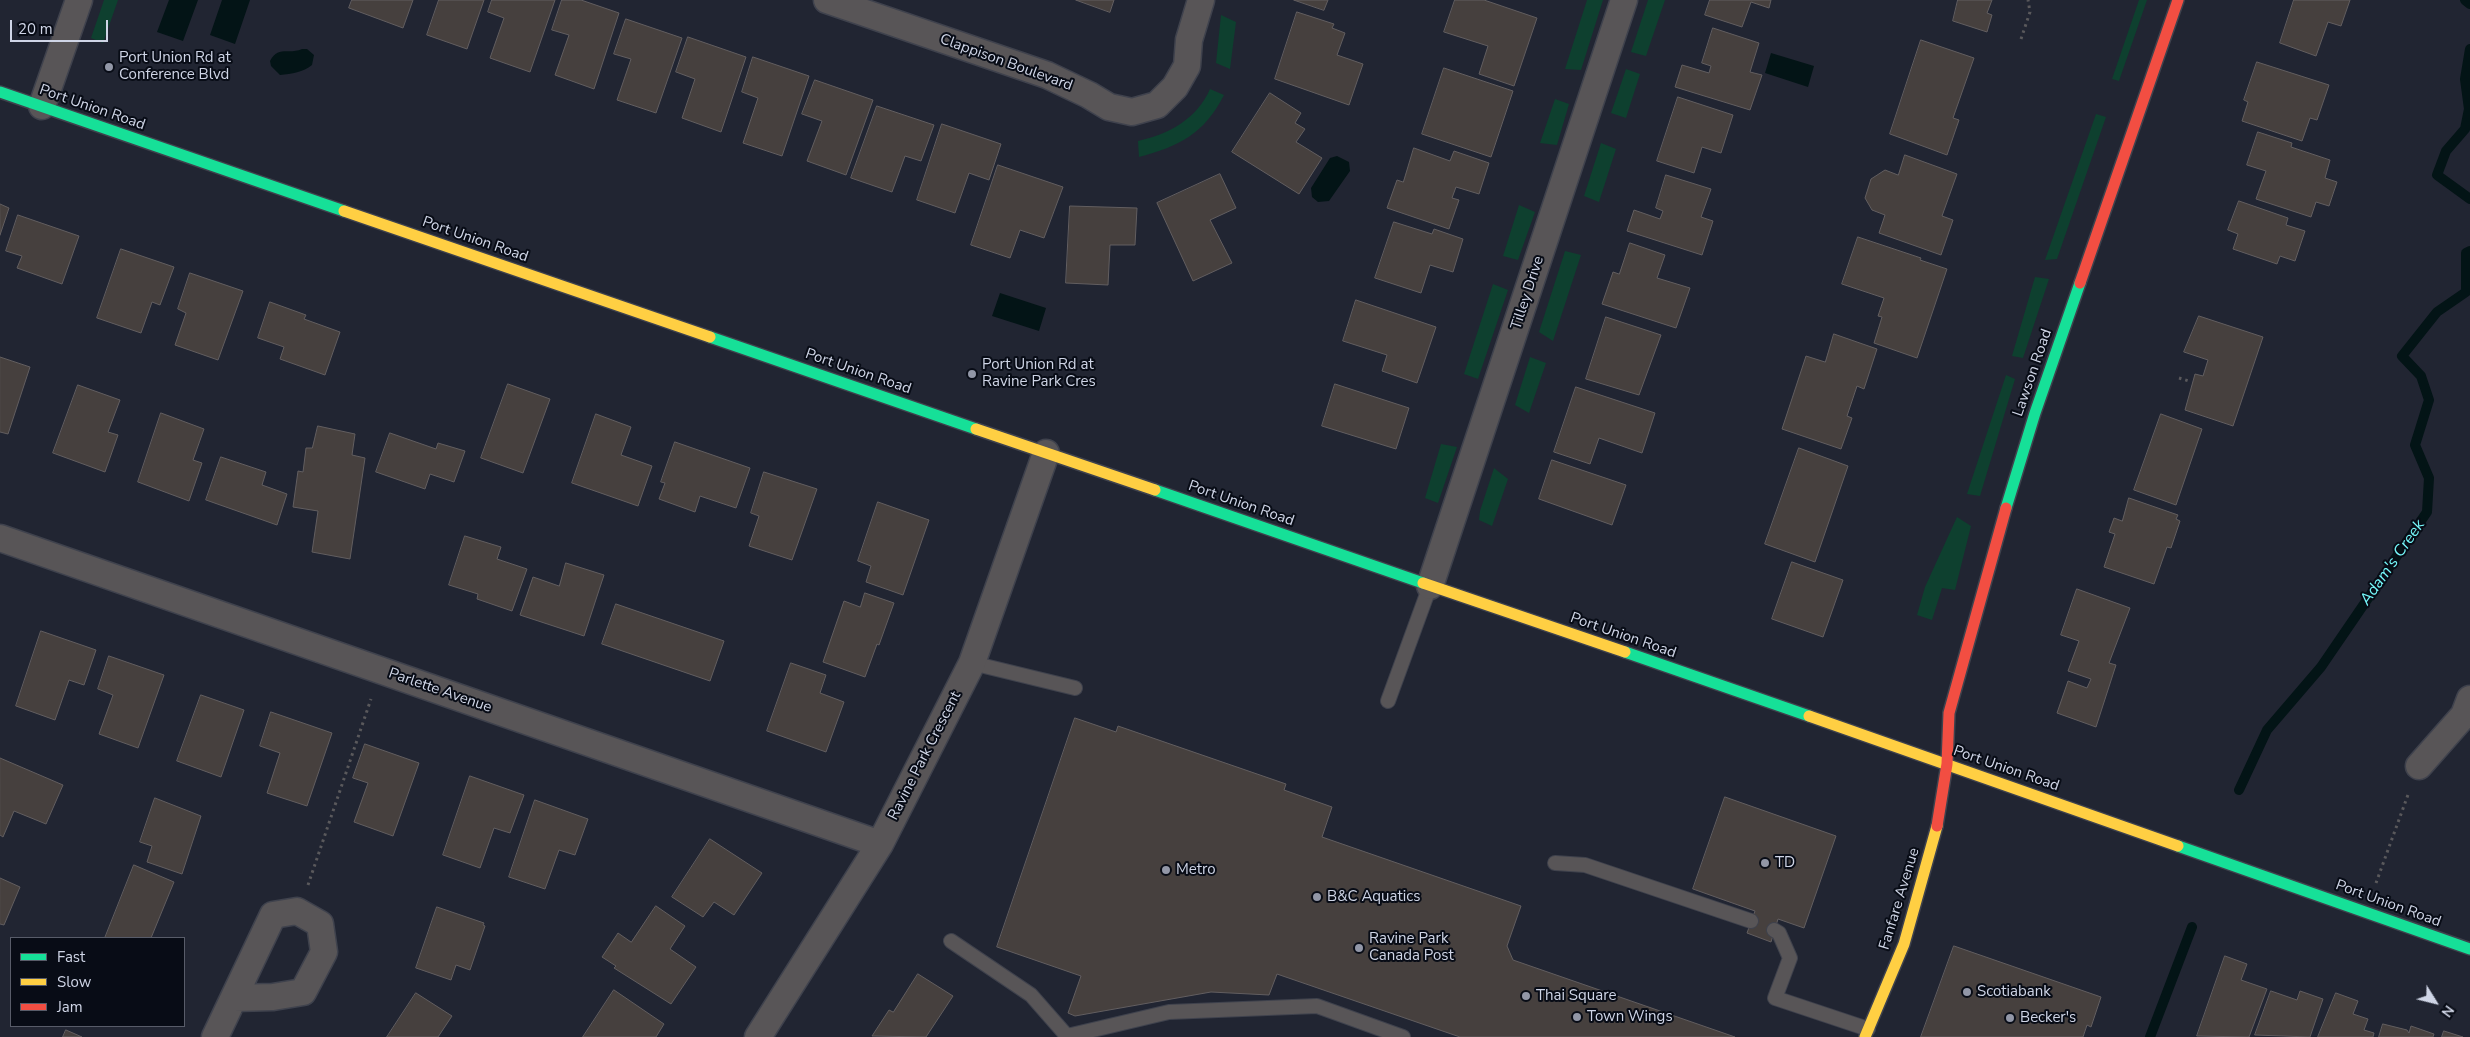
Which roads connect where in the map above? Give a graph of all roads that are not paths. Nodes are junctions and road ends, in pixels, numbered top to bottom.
1 (79, 0) edge
2 (827, 0) edge
3 (1201, 0) edge
4 (1624, 0) edge
5 (2178, 0) edge
6 (0, 92) edge
7 (42, 106) junction
8 (1046, 453) junction
9 (0, 538) edge
10 (1430, 586) junction
11 (972, 664) junction
12 (1075, 688) dead end
13 (2470, 699) edge
14 (1388, 701) dead end
15 (1947, 764) junction
16 (2419, 766) road end
17 (880, 844) junction
18 (1555, 863) dead end
19 (1751, 921) dead end
20 (1774, 930) dead end
21 (952, 941) dead end
22 (2470, 949) edge
23 (234, 998) junction
24 (1867, 1033) edge
25 (215, 1037) edge
26 (758, 1037) edge
27 (1403, 1037) edge

1 - 7 street
2 - 3 street, Clappison Boulevard
4 - 10 street, Tilley Drive
5 - 15 main road, Lawson Road
6 - 7 main road, Port Union Road
7 - 8 main road, Port Union Road
8 - 10 main road, Port Union Road
8 - 11 street, Ravine Park Crescent
9 - 17 street, Parlette Avenue
10 - 14 lane
10 - 15 main road, Port Union Road
11 - 12 lane
11 - 17 street, Ravine Park Crescent
13 - 16 street
15 - 22 main road, Port Union Road
15 - 24 main road, Fanfare Avenue
17 - 26 street, Ravine Park Crescent
18 - 19 lane
20 - 24 lane
21 - 27 lane
23 - 23 street
23 - 25 street

